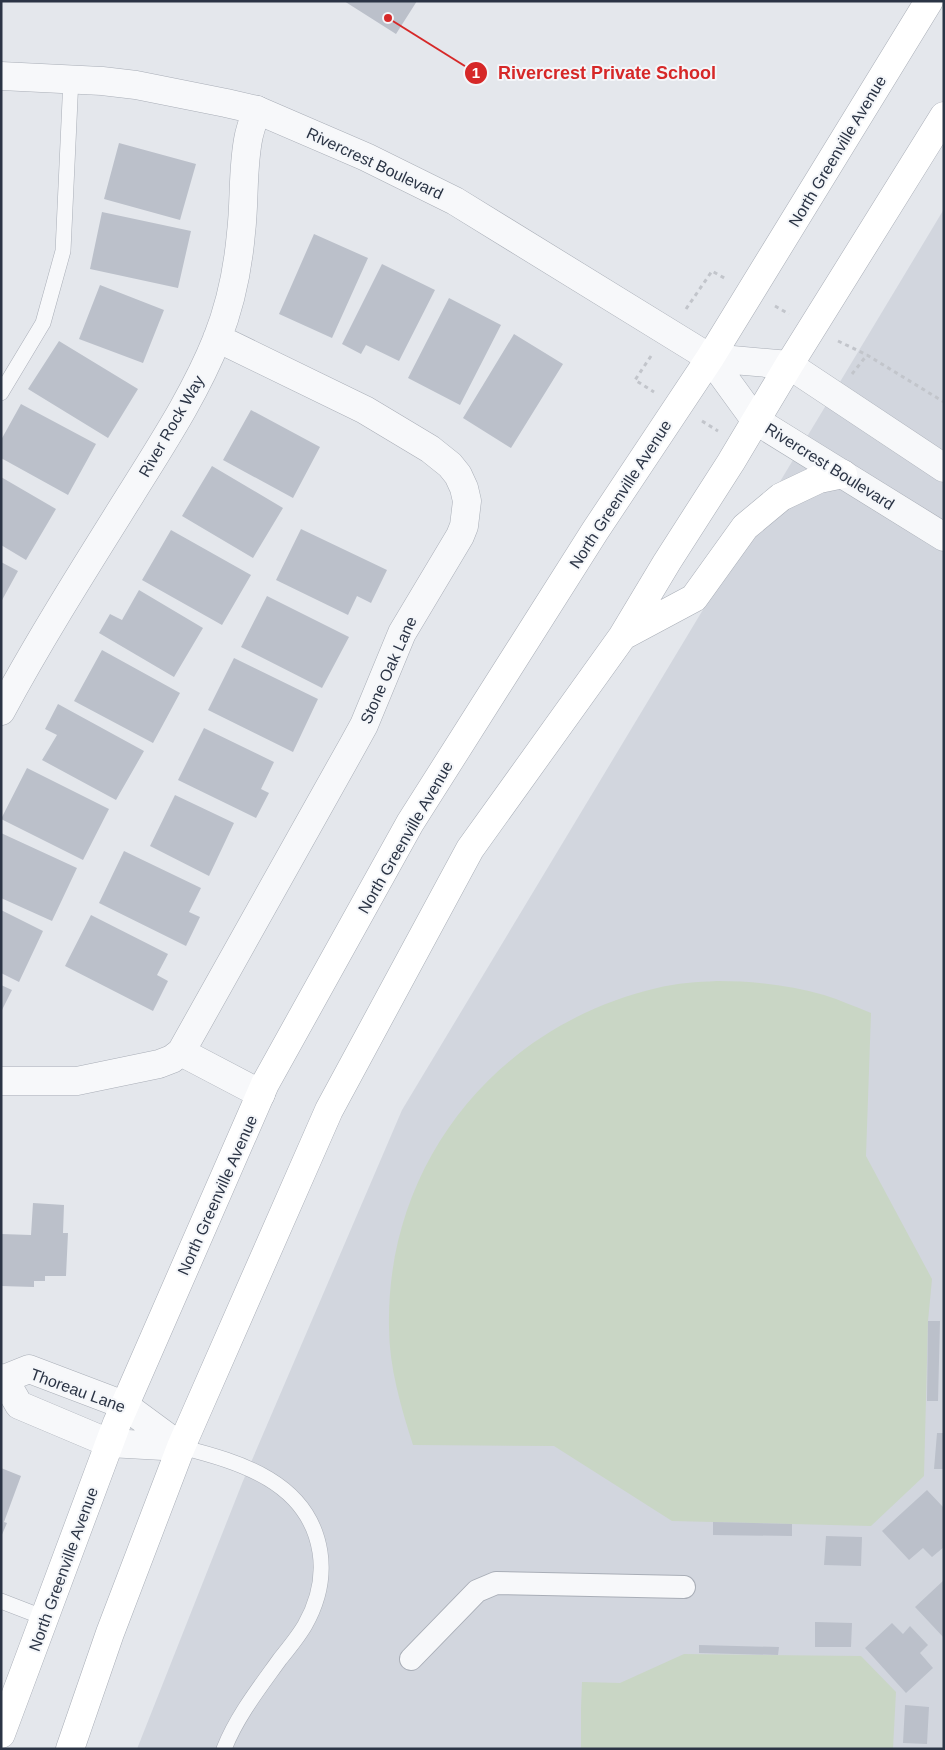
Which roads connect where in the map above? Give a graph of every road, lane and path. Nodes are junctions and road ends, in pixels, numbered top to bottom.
1 (929, 1) edge
2 (1, 76) edge
3 (70, 78) junction
4 (257, 110) junction
5 (944, 116) edge
6 (217, 338) junction
7 (867, 355) dead end
8 (710, 358) junction
9 (789, 364) junction
10 (635, 380) dead end
11 (1, 393) edge
12 (944, 402) edge
13 (678, 406) junction
14 (755, 420) junction
15 (741, 446) junction
16 (944, 468) edge
17 (843, 474) junction
18 (944, 537) edge
19 (622, 637) junction
20 (1, 711) edge
21 (181, 1052) junction
22 (1, 1081) edge
23 (261, 1094) junction
24 (2, 1378) edge
25 (124, 1405) junction
26 (109, 1443) junction
27 (181, 1447) junction
28 (684, 1586) dead end
29 (1, 1601) edge
30 (45, 1618) junction
31 (412, 1659) dead end
32 (1, 1734) edge
33 (70, 1749) edge
34 (224, 1749) edge

1 - 8 main road, North Greenville Avenue
2 - 3 street, Rivercrest Boulevard
3 - 4 street, Rivercrest Boulevard
3 - 11 lane
4 - 6 street, River Rock Way
4 - 8 street, Rivercrest Boulevard
5 - 9 main road
6 - 20 street, River Rock Way
6 - 21 street, Stone Oak Lane
7 - 12 path
8 - 9 street, Rivercrest Boulevard
8 - 13 main road, North Greenville Avenue
8 - 14 street, Rivercrest Boulevard
9 - 14 main road
9 - 16 street, Rivercrest Boulevard
10 - 13 path
13 - 15 path
13 - 23 main road, North Greenville Avenue
14 - 15 main road
14 - 17 street, Rivercrest Boulevard
15 - 19 main road
17 - 18 street, Rivercrest Boulevard
17 - 19 main road
19 - 27 main road
21 - 22 street
21 - 23 street
23 - 25 main road, North Greenville Avenue
24 - 25 street, Thoreau Lane
24 - 26 street, Thoreau Lane
25 - 26 main road, North Greenville Avenue
25 - 27 street, Thoreau Lane
26 - 27 street, Thoreau Lane
26 - 30 main road, North Greenville Avenue
27 - 33 main road
27 - 34 lane
28 - 31 street
29 - 30 lane
30 - 32 main road, North Greenville Avenue

